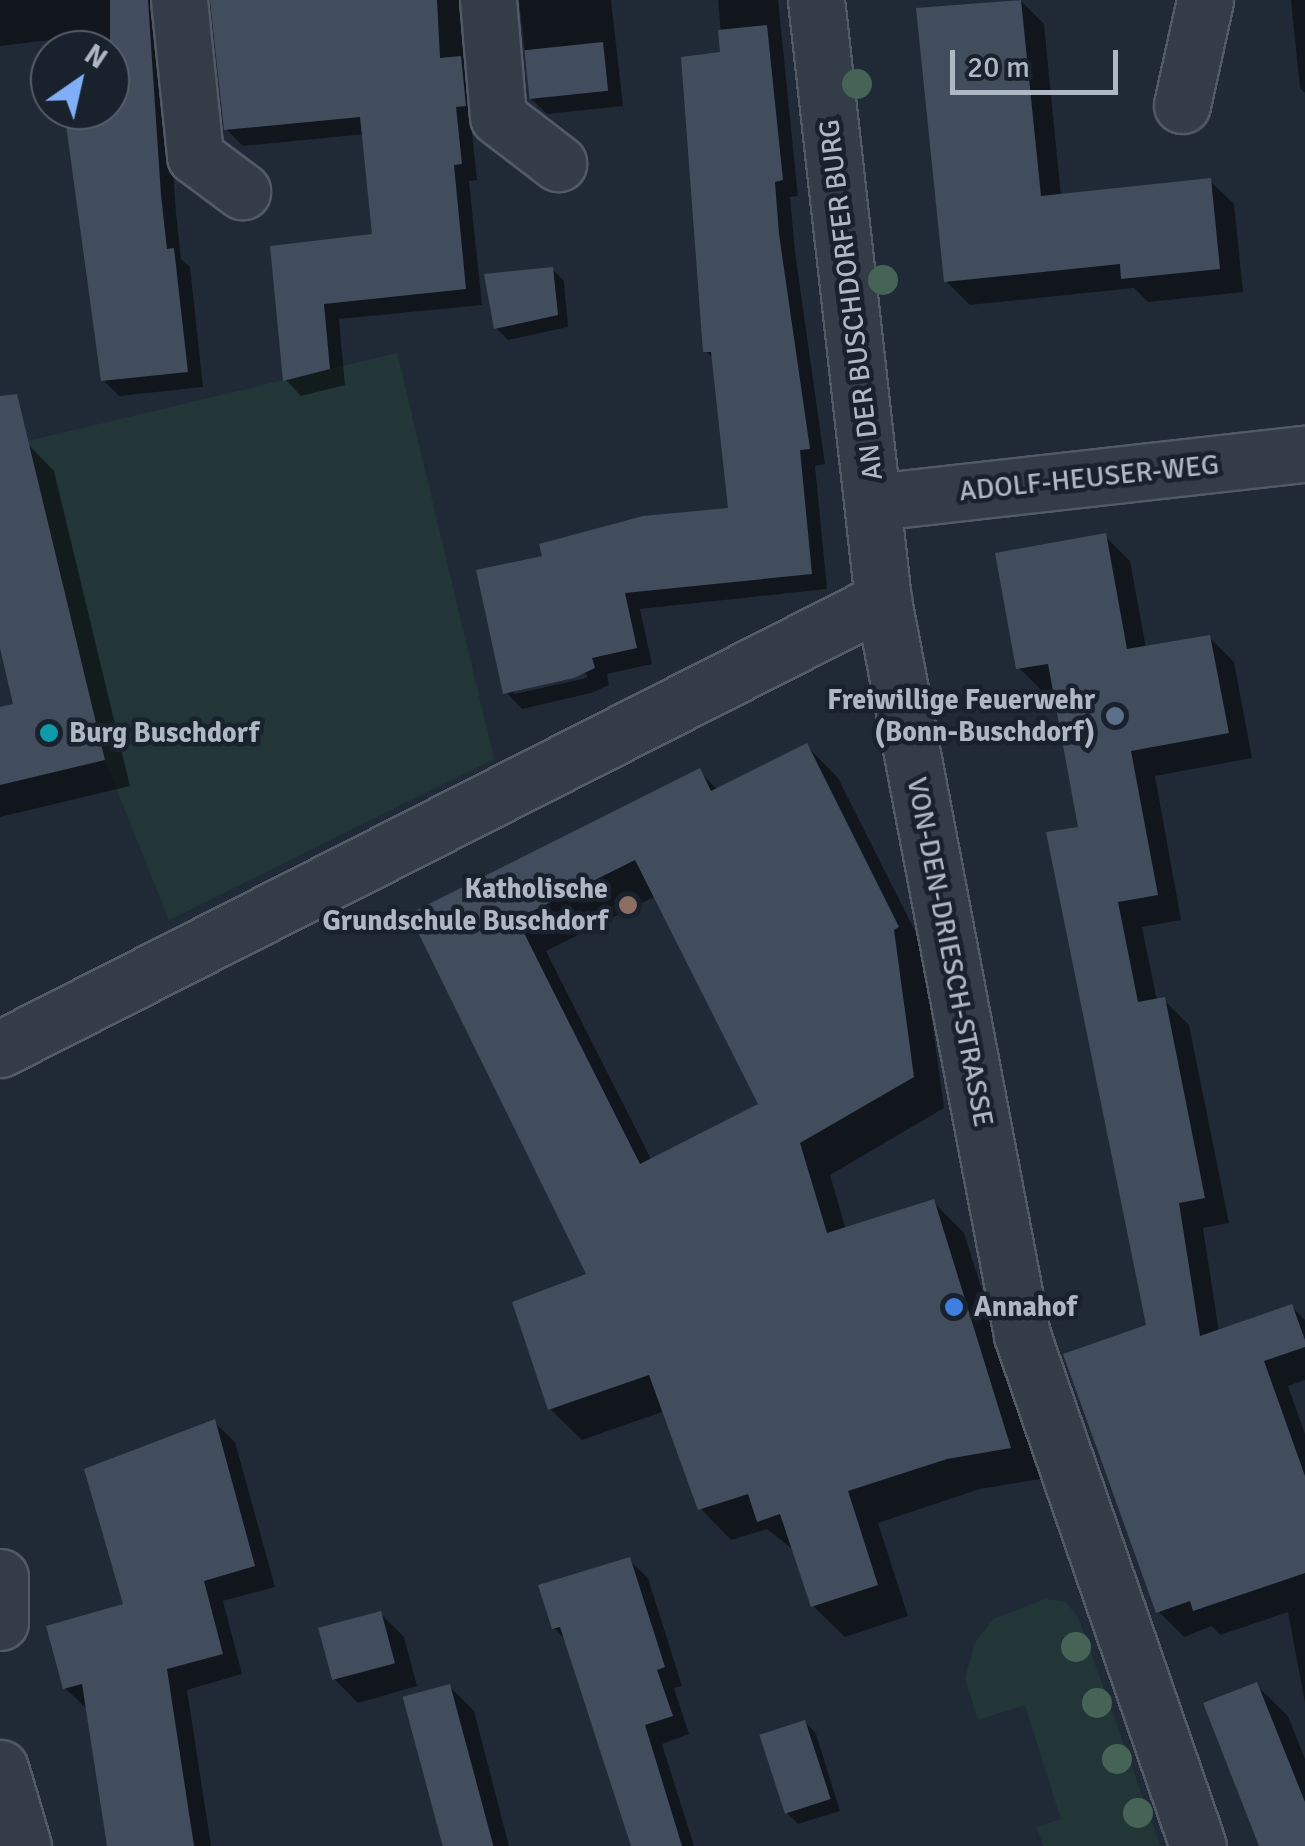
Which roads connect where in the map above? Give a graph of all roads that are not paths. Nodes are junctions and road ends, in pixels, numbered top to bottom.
1 (179, 0) edge
2 (488, 0) edge
3 (816, 0) edge
4 (1205, 0) edge
5 (1182, 105) dead end
6 (558, 163) dead end
7 (242, 191) dead end
8 (1305, 454) edge
9 (874, 502) junction
10 (884, 600) junction
11 (0, 1049) edge
12 (0, 1577) edge
13 (0, 1622) edge
14 (0, 1768) edge
15 (23, 1846) edge
16 (1198, 1846) edge

1 - 7 street
2 - 6 street
3 - 9 street, AN DER BUSCHDORFER BURG
4 - 5 street
8 - 9 street, ADOLF-HEUSER-WEG
9 - 10 street, AN DER BUSCHDORFER BURG
10 - 11 street
10 - 16 street, VON-DEN-DRIESCH-STRASSE
12 - 13 street
14 - 15 street

